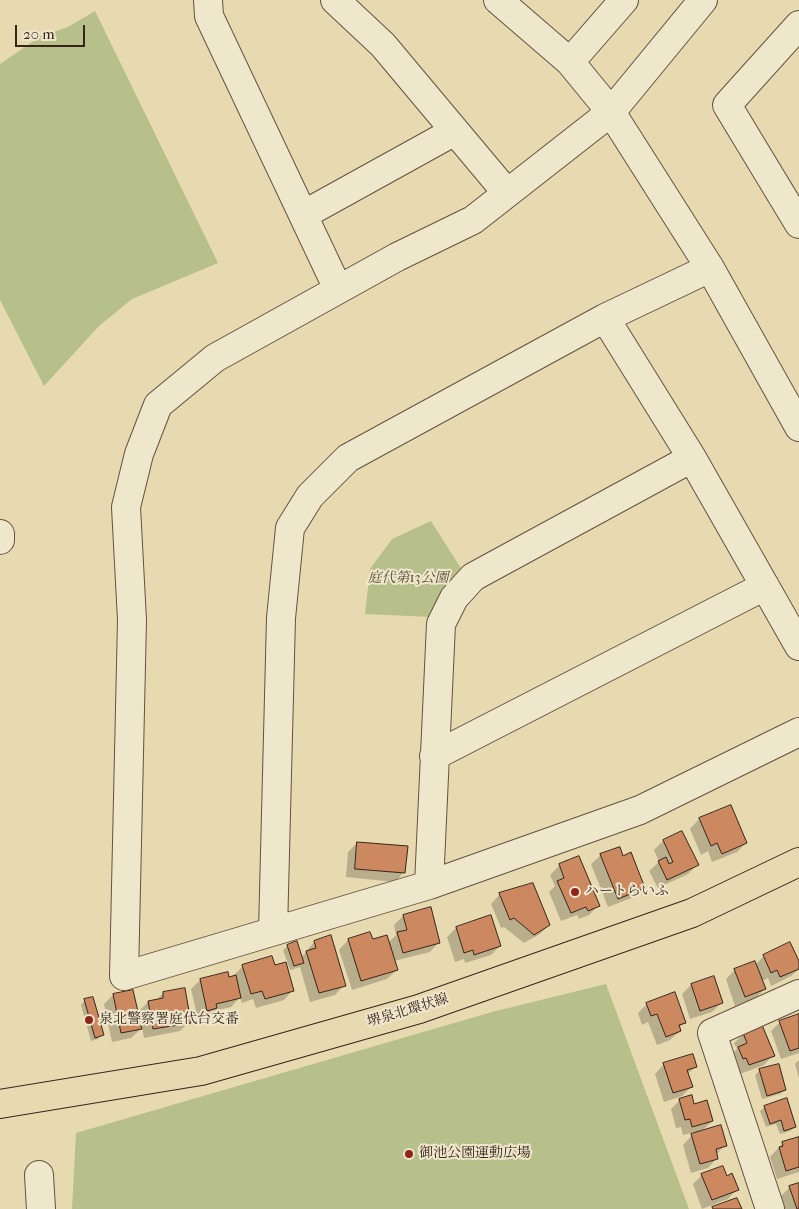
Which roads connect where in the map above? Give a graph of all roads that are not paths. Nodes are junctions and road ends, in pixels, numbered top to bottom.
1 (208, 0) edge
2 (335, 0) edge
3 (498, 0) edge
4 (624, 0) edge
5 (703, 0) edge
6 (799, 25) edge
7 (570, 62) junction
8 (611, 112) junction
9 (455, 131) junction
10 (507, 193) junction
11 (303, 215) junction
12 (799, 224) edge
13 (710, 268) junction
14 (338, 289) junction
15 (605, 318) junction
16 (799, 427) edge
17 (692, 458) junction
18 (0, 534) edge
19 (0, 540) edge
20 (765, 586) junction
21 (799, 646) edge
22 (799, 732) edge
23 (434, 756) junction
24 (799, 862) edge
25 (429, 885) junction
26 (273, 931) junction
27 (799, 994) edge
28 (0, 1104) edge
29 (39, 1175) dead end
30 (41, 1209) edge
31 (770, 1209) edge

1 - 11 street
2 - 9 street
3 - 7 street
4 - 7 street
5 - 8 street
6 - 12 street
7 - 8 street
8 - 10 street
8 - 13 street
9 - 10 street
9 - 11 street
10 - 14 street
11 - 14 street
13 - 15 street
13 - 16 street
14 - 26 street
15 - 17 street
15 - 26 street
17 - 20 street
17 - 23 street
18 - 19 street
20 - 21 street
20 - 23 street
22 - 25 street
23 - 25 street
24 - 28 main road, 堺泉北環状線
25 - 26 street
27 - 31 street
29 - 30 street

